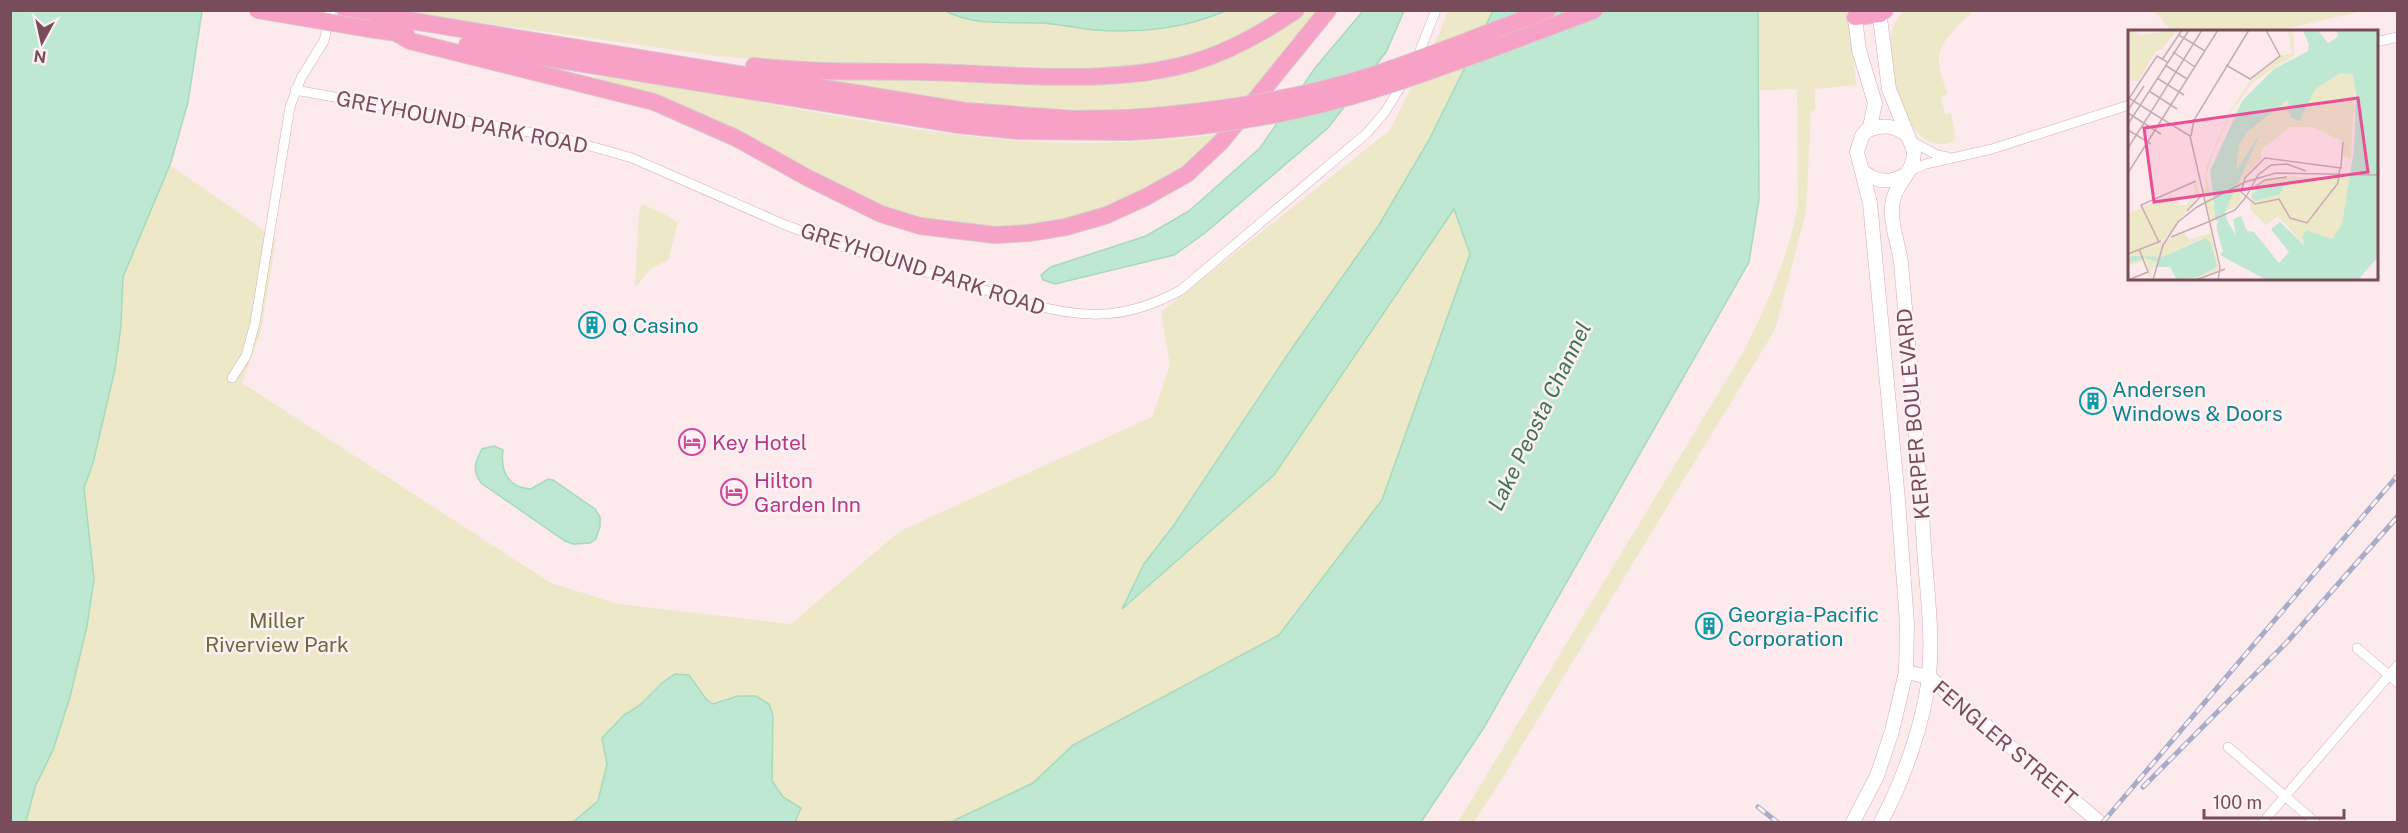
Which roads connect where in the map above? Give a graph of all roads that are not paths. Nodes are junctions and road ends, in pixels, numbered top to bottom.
1 (256, 10) edge
2 (331, 10) edge
3 (345, 10) edge
4 (1296, 10) edge
5 (1328, 10) edge
6 (1436, 10) edge
7 (1548, 10) edge
8 (1595, 10) edge
9 (1881, 12) edge
10 (1855, 14) edge
11 (370, 22) junction
12 (396, 33) junction
13 (2397, 37) edge
14 (2378, 42) edge
15 (633, 56) junction
16 (295, 90) junction
17 (2128, 105) edge
18 (1129, 125) junction
19 (1866, 131) junction
20 (1909, 138) junction
21 (1953, 158) junction
22 (1862, 171) junction
23 (1907, 173) junction
24 (232, 378) dead end
25 (2357, 648) dead end
26 (2397, 665) edge
27 (1906, 672) junction
28 (2389, 676) junction
29 (1929, 677) junction
30 (2397, 683) edge
31 (2228, 747) dead end
32 (2285, 797) junction
33 (1854, 822) edge
34 (1881, 822) edge
35 (2099, 822) edge
36 (2263, 822) edge
37 (2314, 822) edge

1 - 11 highway, bridge
2 - 16 street
3 - 11 highway
4 - 15 highway
5 - 12 highway
6 - 16 street, GREYHOUND PARK ROAD
7 - 18 highway, bridge
8 - 18 highway, bridge
9 - 10 highway
9 - 20 main road, KERPER BOULEVARD
10 - 19 main road, KERPER BOULEVARD
11 - 12 highway
11 - 15 highway
12 - 18 highway
13 - 14 street
15 - 18 highway
16 - 24 street
17 - 21 street
19 - 20 main road
19 - 22 main road, KERPER BOULEVARD
20 - 21 street
20 - 23 main road, KERPER BOULEVARD
21 - 23 street
22 - 23 main road
22 - 27 main road, KERPER BOULEVARD
23 - 29 main road, KERPER BOULEVARD
25 - 28 street
26 - 28 street
27 - 29 main road, FENGLER STREET
27 - 33 main road, KERPER BOULEVARD
28 - 30 street
28 - 32 street
29 - 34 main road, KERPER BOULEVARD
29 - 35 main road, FENGLER STREET
31 - 32 street
32 - 36 street
32 - 37 street

